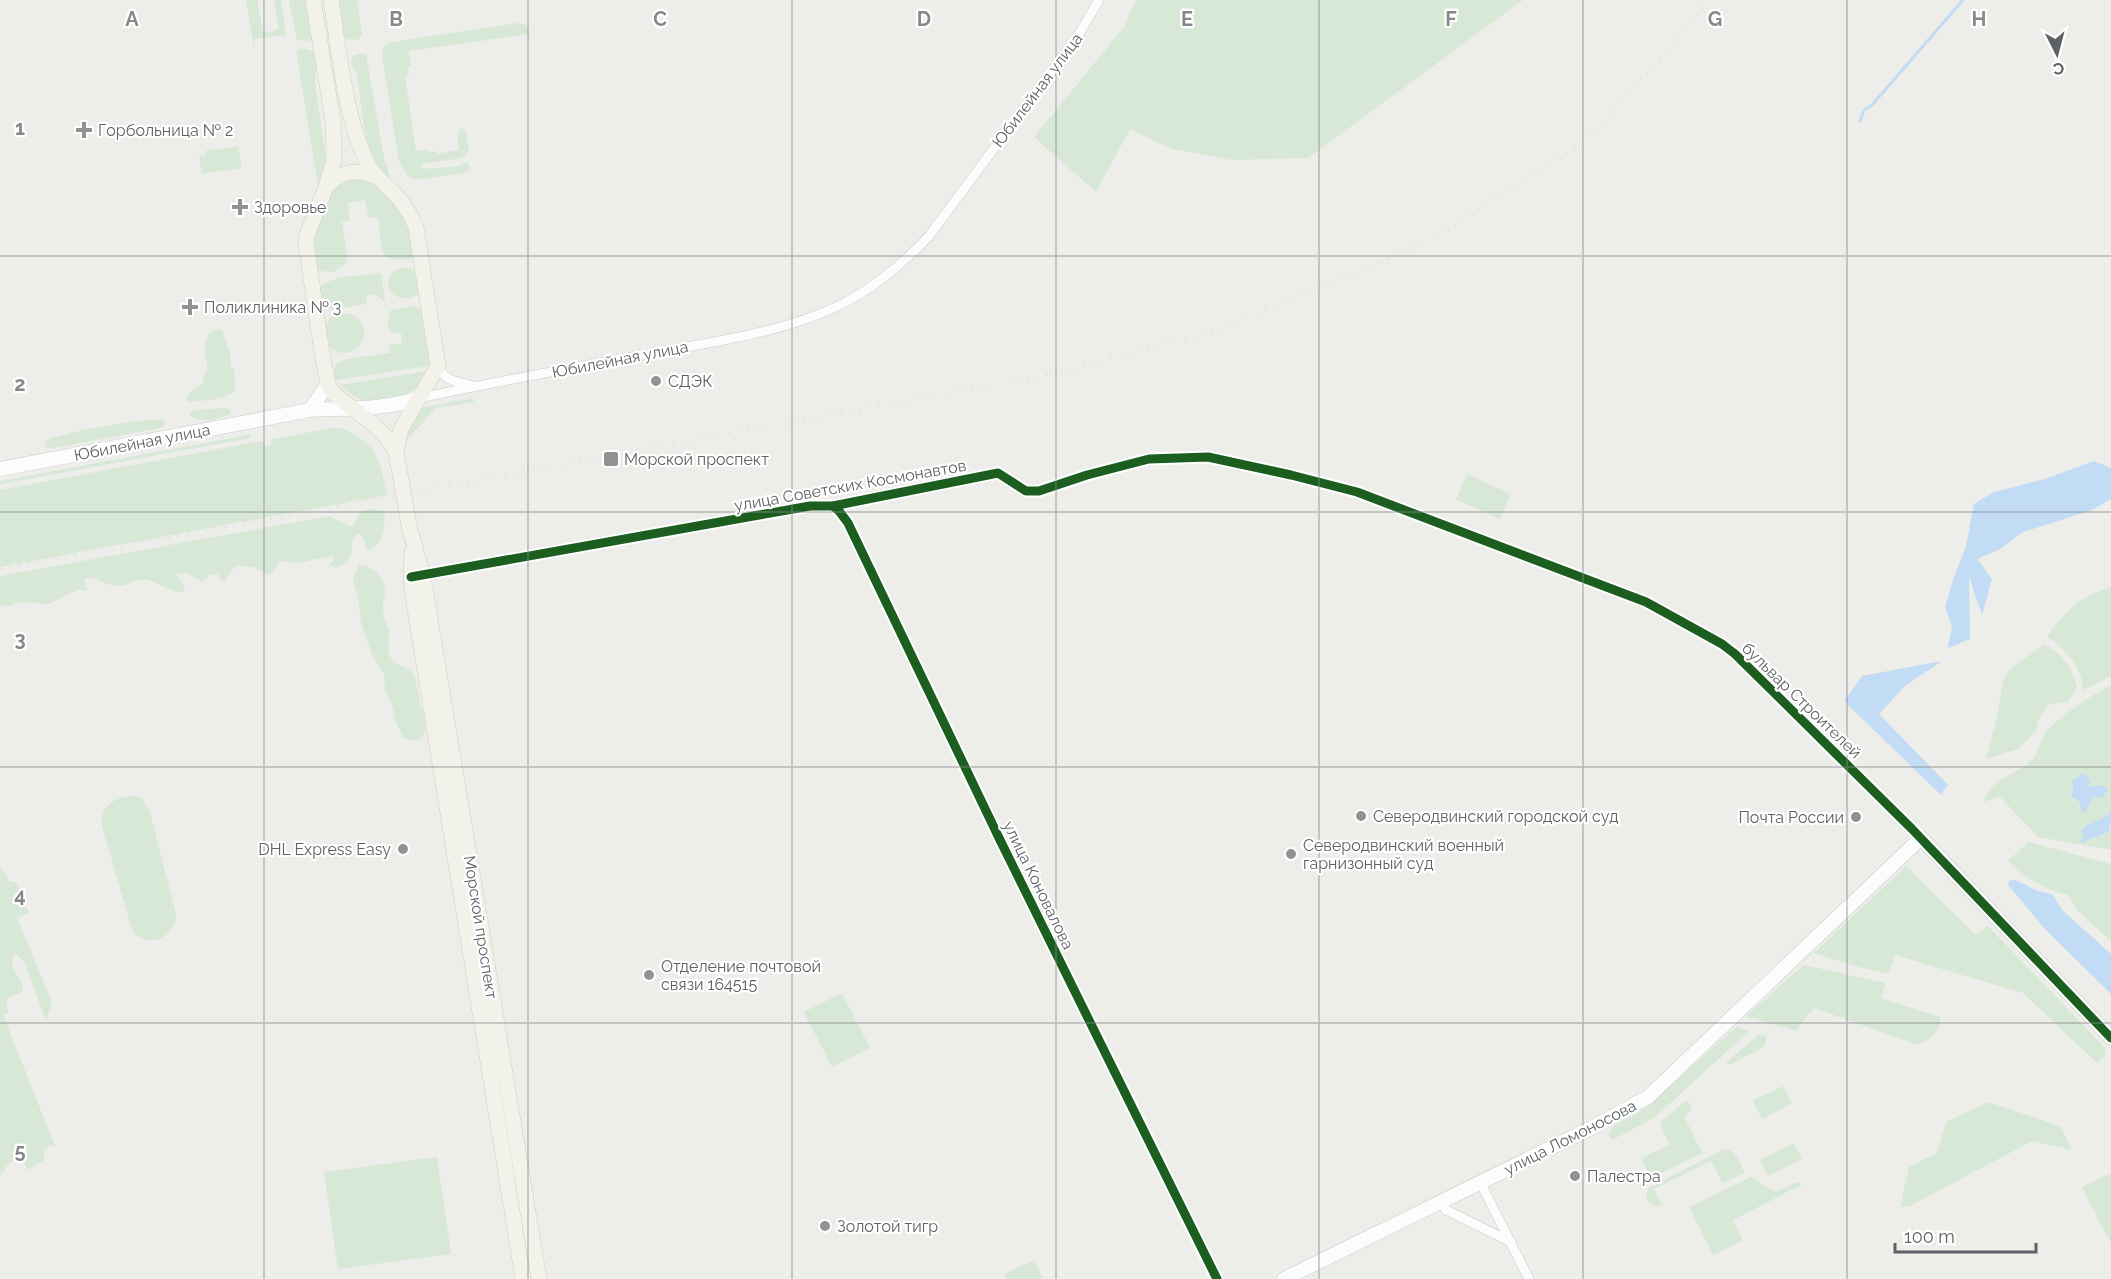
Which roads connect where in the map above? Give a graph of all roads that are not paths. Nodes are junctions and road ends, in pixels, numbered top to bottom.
1 (313, 0) edge
2 (331, 0) edge
3 (1098, 0) edge
4 (352, 117) junction
5 (333, 120) junction
6 (376, 176) junction
7 (326, 187) junction
8 (438, 366) junction
9 (328, 384) junction
10 (475, 386) junction
11 (420, 398) junction
12 (350, 407) junction
13 (310, 410) junction
14 (396, 452) junction
15 (0, 469) edge
16 (1357, 492) joint
17 (833, 506) junction
18 (417, 576) junction
19 (1921, 838) junction
20 (2111, 1038) edge
21 (504, 1110) junction
22 (1480, 1182) junction
23 (1441, 1202) junction
24 (1511, 1242) junction
25 (523, 1279) edge
26 (539, 1279) edge
27 (1217, 1279) edge
28 (1284, 1279) edge
29 (1529, 1279) edge

1 - 5 main road
2 - 4 main road
3 - 10 street, Юбилейная улица
4 - 5 main road
4 - 6 main road
5 - 7 main road
6 - 7 main road
6 - 8 main road
7 - 9 main road
8 - 10 street
8 - 11 main road, Морской проспект
9 - 12 main road, Морской проспект
9 - 13 street
10 - 11 street, Юбилейная улица
11 - 12 street, Юбилейная улица
11 - 14 main road, Морской проспект
12 - 13 street, Юбилейная улица
12 - 14 main road, Морской проспект
13 - 15 street, Юбилейная улица
14 - 18 main road, Морской проспект
16 - 17 street, улица Советских Космонавтов
16 - 19 street, бульвар Строителей
17 - 18 street, улица Советских Космонавтов
17 - 27 street, улица Коновалова
18 - 21 main road, Морской проспект
19 - 20 street, бульвар Строителей
19 - 22 street, улица Ломоносова
21 - 25 main road, Морской проспект
21 - 26 main road, Морской проспект
22 - 23 street, улица Ломоносова
22 - 24 street
23 - 24 street
23 - 28 street, улица Ломоносова
24 - 29 street

